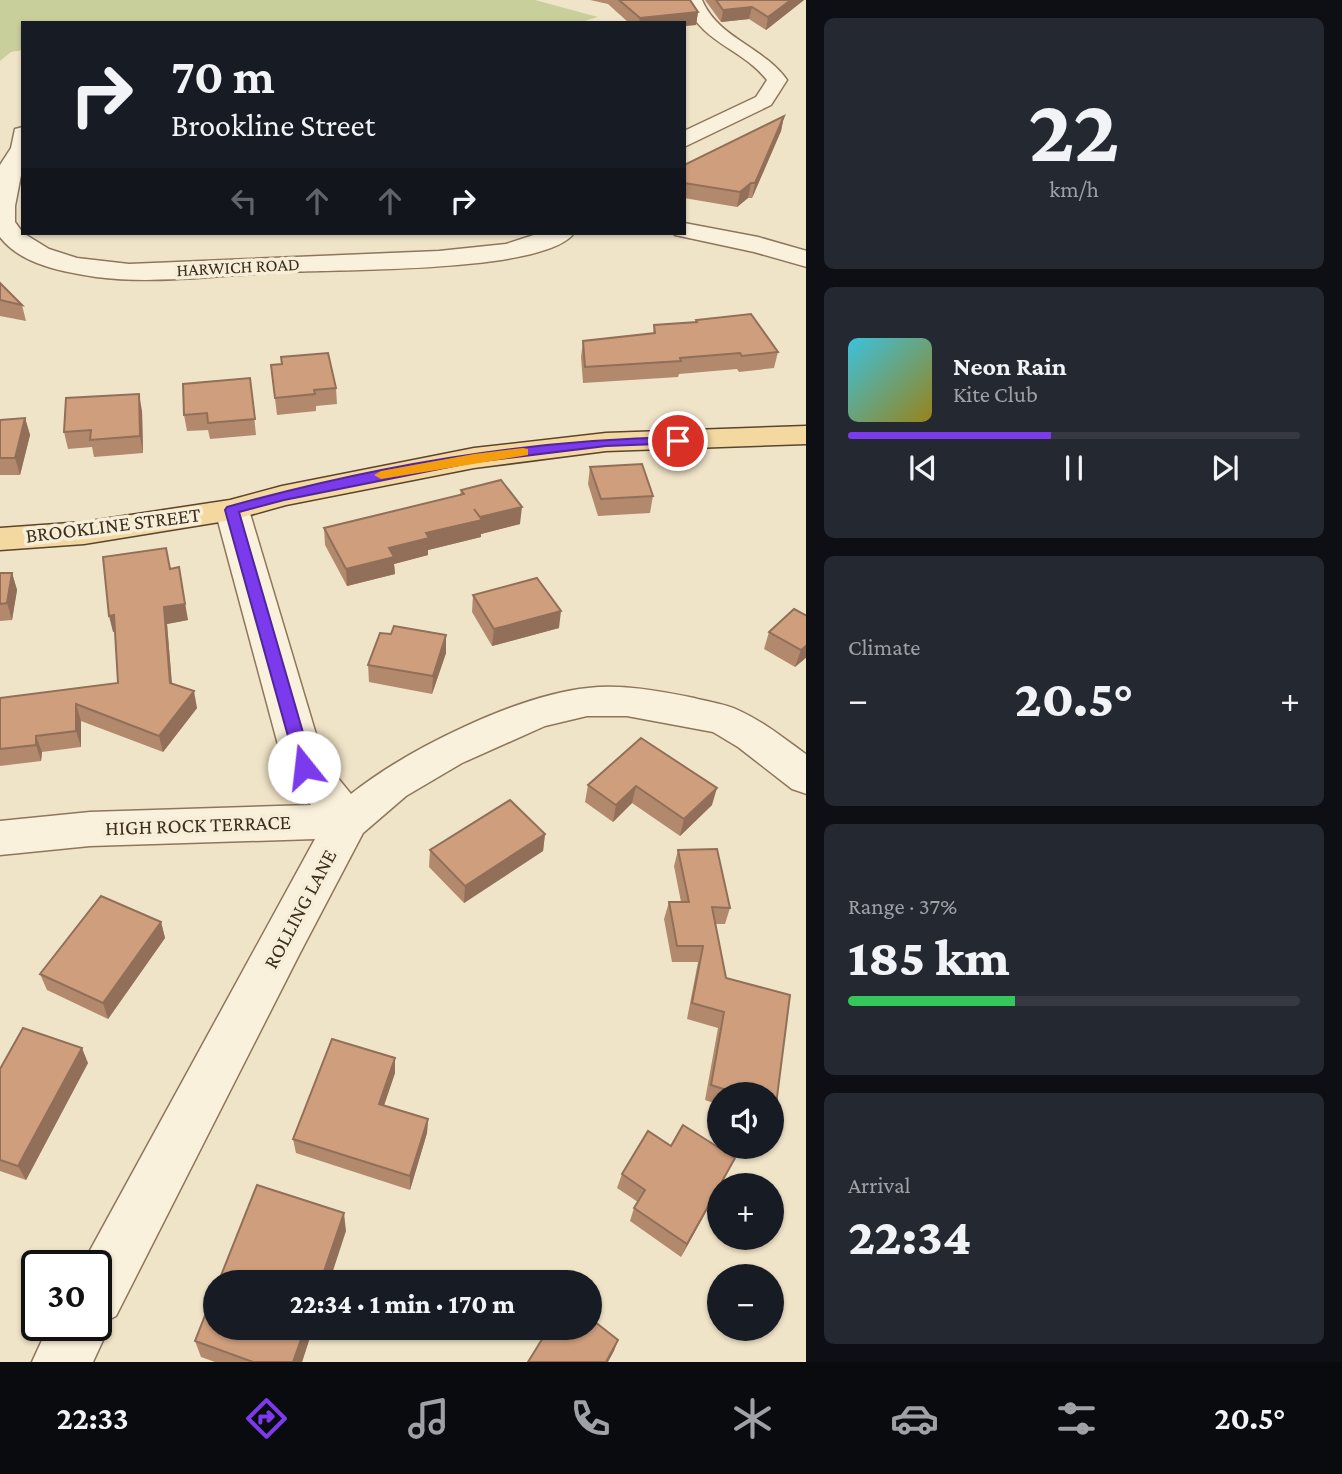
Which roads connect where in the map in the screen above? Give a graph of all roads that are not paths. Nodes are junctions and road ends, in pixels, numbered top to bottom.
1 (693, 0) edge
2 (686, 139) edge
3 (21, 147) edge
4 (686, 230) edge
5 (557, 235) edge
6 (806, 258) edge
7 (806, 435) edge
8 (232, 510) junction
9 (0, 539) edge
10 (806, 777) edge
11 (348, 821) junction
12 (0, 838) edge
13 (112, 1266) edge
14 (72, 1341) edge
15 (61, 1362) edge

1 - 2 street
3 - 5 street, HARWICH ROAD
4 - 6 street
7 - 8 main road, BROOKLINE STREET
8 - 9 main road, BROOKLINE STREET
8 - 11 street
10 - 11 street
11 - 12 street, HIGH ROCK TERRACE
11 - 13 street, ROLLING LANE
14 - 15 street

